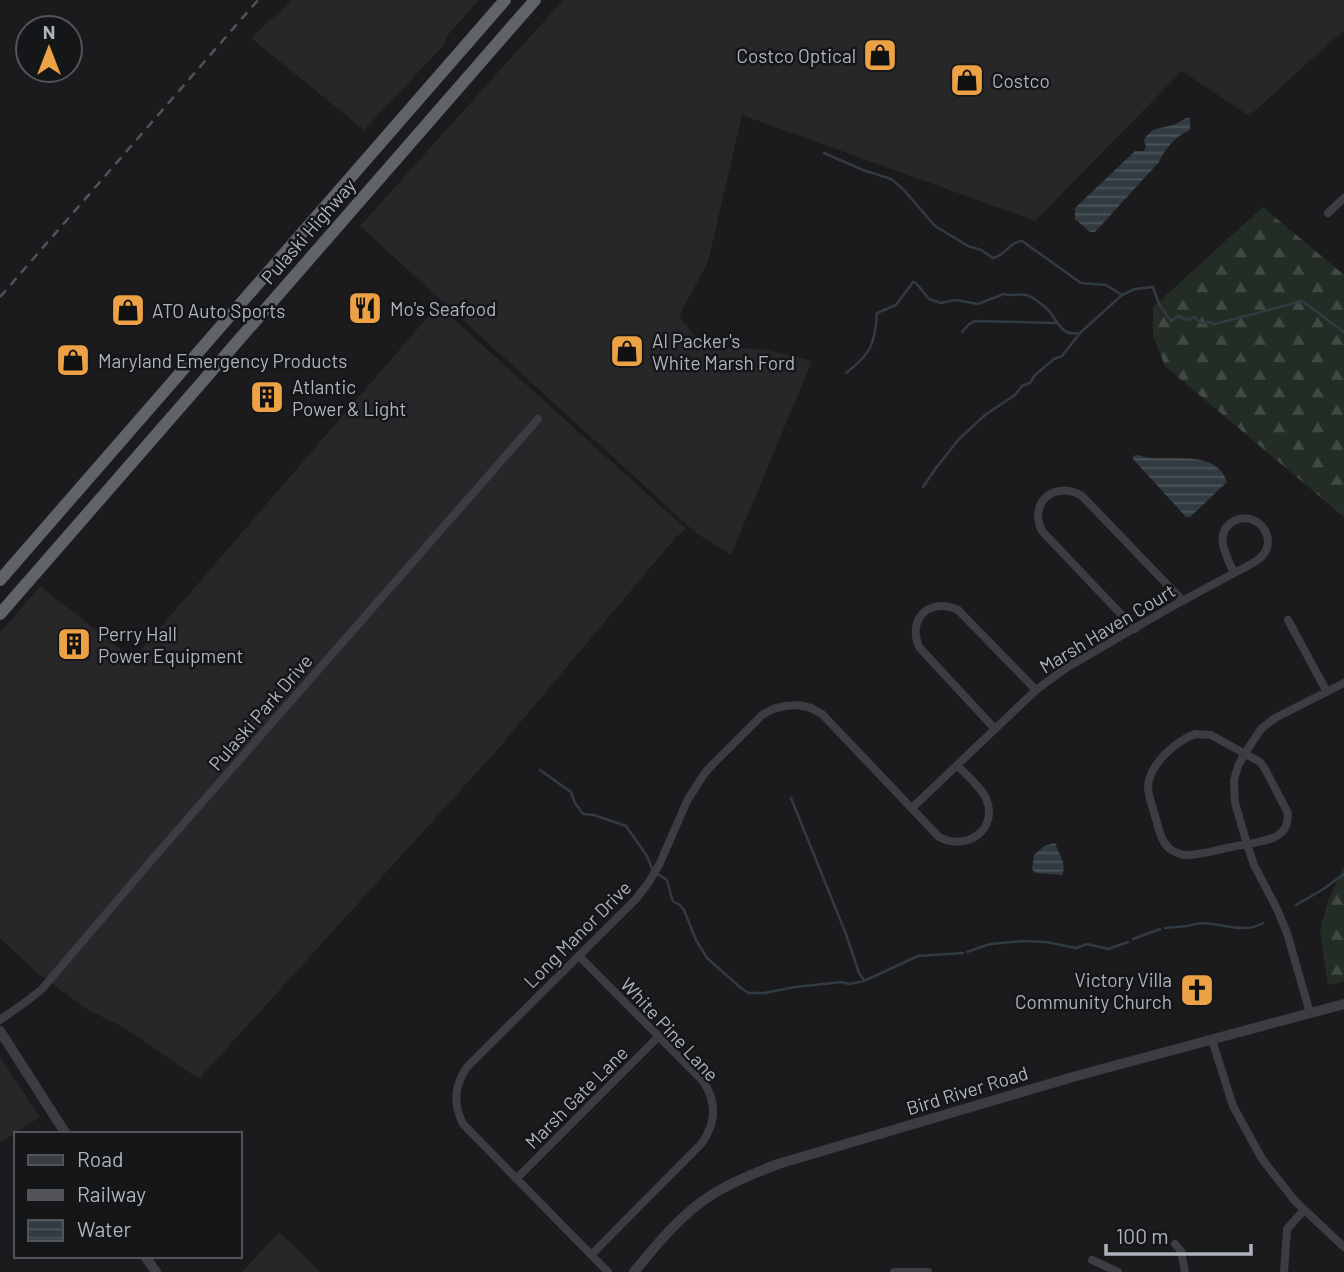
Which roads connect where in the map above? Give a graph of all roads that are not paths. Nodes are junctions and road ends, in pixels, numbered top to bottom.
1 (505, 0) edge
2 (535, 0) edge
3 (1344, 198) edge
4 (1328, 213) dead end
5 (538, 419) dead end
6 (1234, 573) junction
7 (0, 580) edge
8 (1182, 601) junction
9 (0, 614) edge
10 (1288, 620) dead end
11 (1135, 629) junction
12 (1344, 682) edge
13 (1036, 690) junction
14 (1327, 692) junction
15 (995, 729) junction
16 (1245, 753) junction
17 (957, 765) junction
18 (912, 808) junction
19 (1247, 844) junction
20 (579, 956) junction
21 (1344, 1004) edge
22 (1310, 1013) junction
23 (0, 1020) edge
24 (0, 1031) edge
25 (659, 1037) junction
26 (1212, 1040) junction
27 (65, 1132) edge
28 (516, 1179) junction
29 (1304, 1210) junction
30 (1175, 1244) dead end
31 (1344, 1247) edge
32 (591, 1255) junction
33 (1092, 1260) dead end
34 (608, 1272) edge
35 (634, 1272) edge
36 (894, 1272) edge
37 (928, 1272) edge
38 (1118, 1272) edge
39 (1185, 1272) edge
40 (1284, 1272) edge

1 - 7 highway, Pulaski Highway
2 - 9 highway, Pulaski Highway
3 - 4 street
5 - 23 street, Pulaski Park Drive
6 - 6 street, Marsh Haven Court
6 - 8 street, Marsh Haven Court
8 - 11 street, Marsh Haven Court
8 - 11 street
10 - 14 street
11 - 13 street, Marsh Haven Court
12 - 14 street
13 - 15 street, Marsh Haven Court
13 - 15 street
14 - 16 street
15 - 17 street, Marsh Haven Court
16 - 19 street
16 - 19 street
16 - 19 street
17 - 18 street, Marsh Haven Court
17 - 18 street, Long Manor Drive
18 - 20 street, Long Manor Drive
19 - 22 street
20 - 25 street, White Pine Lane
20 - 28 street, Long Manor Drive
21 - 22 street, Bird River Road
22 - 26 street, Bird River Road
24 - 27 street
25 - 28 street, Marsh Gate Lane
25 - 32 street, White Pine Lane
26 - 29 street
26 - 35 street, Bird River Road
28 - 32 street, Long Manor Drive
29 - 31 street
29 - 40 street
30 - 39 street
32 - 34 street, Long Manor Drive
33 - 38 street
36 - 37 street

